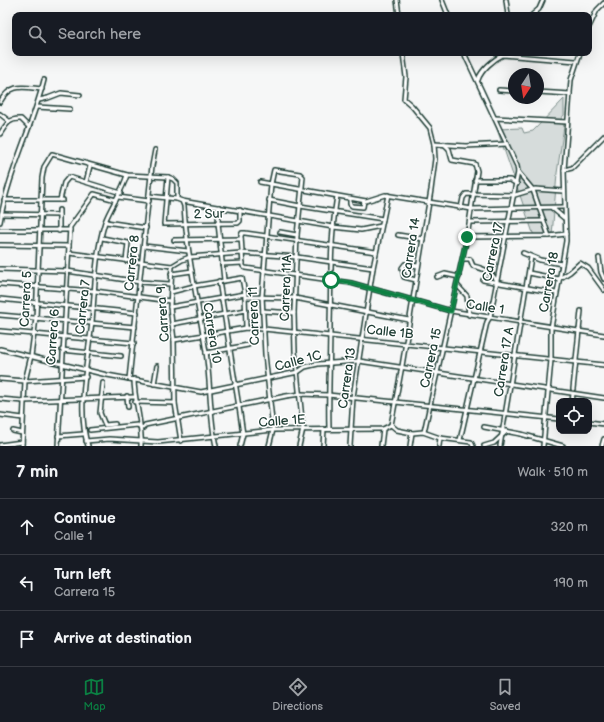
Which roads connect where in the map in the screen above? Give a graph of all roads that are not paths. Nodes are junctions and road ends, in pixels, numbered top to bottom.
1 (398, 0) edge
2 (442, 0) edge
3 (506, 0) edge
4 (543, 0) edge
5 (604, 3) edge
6 (399, 12) edge
7 (447, 12) edge
8 (508, 12) edge
9 (536, 12) edge
10 (592, 21) edge
11 (404, 56) edge
12 (466, 56) edge
13 (500, 56) edge
14 (525, 56) edge
15 (578, 56) edge
16 (576, 61) junction
17 (44, 80) dead end
18 (478, 80) junction
19 (42, 89) junction
20 (500, 90) dead end
21 (508, 91) edge
22 (544, 92) edge
23 (570, 94) junction
24 (80, 95) dead end
25 (39, 100) junction
26 (0, 102) edge
27 (37, 107) junction
28 (70, 109) dead end
29 (0, 114) edge
30 (495, 118) junction
31 (9, 121) junction
32 (568, 122) junction
33 (29, 127) junction
34 (0, 134) edge
35 (604, 136) edge
36 (434, 144) junction
37 (444, 144) junction
38 (507, 144) junction
39 (156, 150) dead end
40 (90, 166) junction
41 (564, 170) junction
42 (518, 172) junction
43 (127, 175) junction
44 (151, 176) junction
45 (168, 178) junction
46 (475, 180) junction
47 (86, 182) junction
48 (260, 182) dead end
49 (271, 184) junction
50 (517, 184) junction
51 (301, 190) junction
52 (533, 190) junction
53 (563, 191) junction
54 (121, 193) junction
55 (388, 195) junction
56 (474, 195) junction
57 (515, 195) junction
58 (149, 196) junction
59 (337, 196) junction
60 (117, 198) junction
61 (166, 198) junction
62 (350, 198) junction
63 (177, 199) junction
64 (4, 200) junction
65 (40, 200) junction
66 (269, 200) junction
67 (149, 201) junction
68 (182, 201) junction
69 (364, 201) junction
70 (429, 203) junction
71 (300, 206) junction
72 (219, 207) junction
73 (564, 207) junction
74 (461, 208) junction
75 (540, 208) junction
76 (552, 208) junction
77 (472, 209) junction
78 (512, 209) junction
79 (59, 210) dead end
80 (240, 210) junction
81 (334, 212) junction
82 (1, 214) junction
83 (40, 214) junction
84 (59, 215) junction
85 (269, 216) junction
86 (564, 218) junction
87 (383, 219) junction
88 (544, 221) junction
89 (0, 222) edge
90 (106, 222) junction
91 (299, 222) junction
92 (470, 222) junction
93 (510, 222) junction
94 (218, 223) junction
95 (185, 224) junction
96 (381, 226) junction
97 (333, 227) junction
98 (146, 228) junction
99 (0, 230) edge
100 (39, 230) junction
101 (70, 230) junction
102 (59, 231) junction
103 (280, 232) dead end
104 (566, 234) junction
105 (297, 235) junction
106 (398, 235) dead end
107 (506, 236) junction
108 (549, 236) junction
109 (267, 237) junction
110 (467, 237) junction
111 (102, 238) junction
112 (220, 239) junction
113 (241, 239) junction
114 (423, 239) junction
115 (174, 240) dead end
116 (186, 240) junction
117 (298, 242) junction
118 (0, 245) edge
119 (38, 245) junction
120 (69, 246) junction
121 (144, 246) junction
122 (331, 246) junction
123 (188, 251) junction
124 (376, 252) junction
125 (69, 253) junction
126 (242, 253) junction
127 (523, 253) dead end
128 (221, 255) junction
129 (266, 255) junction
130 (98, 257) junction
131 (190, 257) junction
132 (297, 257) junction
133 (531, 258) junction
134 (599, 258) dead end
135 (463, 259) junction
136 (126, 261) junction
137 (331, 262) junction
138 (142, 263) junction
139 (243, 263) junction
140 (222, 264) junction
141 (562, 264) junction
142 (172, 266) junction
143 (418, 266) junction
144 (373, 268) junction
145 (0, 269) edge
146 (38, 271) junction
147 (67, 271) junction
148 (192, 271) junction
149 (264, 271) junction
150 (529, 273) junction
151 (171, 274) junction
152 (96, 275) junction
153 (296, 276) junction
154 (436, 277) dead end
155 (459, 278) junction
156 (559, 279) junction
157 (604, 279) edge
158 (224, 280) junction
159 (331, 280) junction
160 (416, 280) junction
161 (483, 280) dead end
162 (219, 281) junction
163 (140, 282) junction
164 (496, 282) junction
165 (0, 284) edge
166 (170, 284) junction
167 (457, 284) junction
168 (194, 286) junction
169 (37, 287) junction
170 (526, 288) junction
171 (66, 289) junction
172 (370, 289) junction
173 (604, 290) edge
174 (94, 291) junction
175 (171, 292) junction
176 (556, 293) junction
177 (245, 295) junction
178 (138, 296) junction
179 (262, 296) junction
180 (222, 298) junction
181 (295, 298) junction
182 (0, 299) edge
183 (413, 300) junction
184 (170, 301) junction
185 (196, 302) junction
186 (36, 303) junction
187 (331, 305) junction
188 (66, 306) junction
189 (170, 307) junction
190 (93, 308) junction
191 (246, 310) junction
192 (263, 311) junction
193 (451, 311) junction
194 (581, 311) dead end
195 (137, 313) junction
196 (225, 313) junction
197 (294, 313) junction
198 (366, 313) junction
199 (0, 315) edge
200 (469, 315) junction
201 (490, 317) junction
202 (36, 318) junction
203 (199, 318) junction
204 (409, 320) junction
205 (64, 322) junction
206 (521, 323) junction
207 (92, 324) junction
208 (172, 324) junction
209 (135, 327) junction
210 (246, 328) junction
211 (551, 328) junction
212 (264, 329) junction
213 (0, 331) edge
214 (228, 331) junction
215 (294, 331) junction
216 (579, 332) junction
217 (34, 334) junction
218 (202, 335) junction
219 (330, 335) junction
220 (604, 335) edge
221 (63, 336) junction
222 (90, 339) junction
223 (362, 339) junction
224 (174, 340) junction
225 (134, 344) junction
226 (406, 344) junction
227 (248, 345) dead end
228 (444, 347) junction
229 (231, 348) junction
230 (0, 350) edge
231 (62, 350) junction
232 (89, 352) junction
233 (481, 352) junction
234 (206, 353) junction
235 (31, 356) junction
236 (121, 356) dead end
237 (516, 356) junction
238 (551, 360) junction
239 (359, 361) junction
240 (330, 362) junction
241 (576, 362) junction
242 (61, 365) junction
243 (604, 365) edge
244 (158, 366) dead end
245 (402, 366) junction
246 (87, 370) junction
247 (298, 372) junction
248 (438, 372) junction
249 (61, 377) junction
250 (86, 377) junction
251 (474, 378) junction
252 (0, 379) edge
253 (129, 379) junction
254 (134, 379) junction
255 (268, 379) junction
256 (25, 381) junction
257 (103, 383) dead end
258 (154, 384) junction
259 (511, 384) junction
260 (236, 386) junction
261 (175, 388) junction
262 (573, 389) dead end
263 (547, 390) junction
264 (209, 391) junction
265 (300, 394) junction
266 (573, 394) junction
267 (328, 395) junction
268 (126, 396) junction
269 (84, 397) junction
270 (101, 397) junction
271 (134, 397) junction
272 (353, 397) junction
273 (60, 398) junction
274 (572, 398) edge
275 (604, 398) edge
276 (0, 399) edge
277 (272, 400) junction
278 (23, 401) junction
279 (135, 402) junction
280 (175, 403) junction
281 (396, 403) junction
282 (239, 406) junction
283 (128, 407) dead end
284 (430, 407) junction
285 (466, 410) junction
286 (210, 412) junction
287 (506, 414) junction
288 (0, 415) edge
289 (23, 418) junction
290 (546, 418) junction
291 (178, 419) junction
292 (556, 419) edge
293 (592, 422) edge
294 (115, 424) dead end
295 (604, 424) edge
296 (391, 425) junction
297 (141, 427) junction
298 (484, 427) dead end
299 (303, 429) junction
300 (324, 429) junction
301 (330, 429) junction
302 (383, 429) junction
303 (90, 430) dead end
304 (274, 430) junction
305 (350, 430) junction
306 (13, 431) dead end
307 (83, 431) junction
308 (505, 431) junction
309 (424, 432) junction
310 (22, 433) junction
311 (412, 433) junction
312 (243, 434) junction
313 (58, 436) junction
314 (214, 436) junction
315 (440, 438) junction
316 (500, 438) junction
317 (604, 439) edge
318 (460, 440) junction
319 (86, 441) junction
320 (141, 441) junction
321 (176, 441) junction
322 (181, 441) junction
323 (544, 441) junction
324 (22, 444) edge
325 (0, 445) edge
326 (473, 445) edge
327 (58, 446) edge
328 (88, 446) edge
329 (141, 446) edge
330 (175, 446) edge
331 (216, 446) edge
332 (240, 446) edge
333 (269, 446) edge
334 (299, 446) edge
335 (323, 446) edge
336 (350, 446) edge
337 (381, 446) edge
338 (410, 446) edge
339 (439, 446) edge
340 (484, 446) edge
341 (500, 446) edge
342 (543, 446) edge
343 (563, 446) edge
344 (602, 446) edge

1 - 6 street
2 - 7 street
3 - 8 street
4 - 9 street
5 - 10 street
11 - 36 street, Carrera 14
12 - 18 street, Carrera 17
13 - 18 street
14 - 16 street
15 - 16 street, Carrera 18
16 - 23 street, Carrera 18
17 - 19 street
18 - 30 street, Carrera 17
19 - 25 street
19 - 26 street
20 - 21 street
22 - 23 street
23 - 32 street, Carrera 18
24 - 25 street
25 - 27 street
27 - 28 street
27 - 33 street
29 - 31 street
30 - 32 street
30 - 38 street, Carrera 17
31 - 33 street
31 - 34 street
32 - 41 street, Carrera 18
33 - 64 street
35 - 41 street
36 - 37 street
36 - 70 street, Carrera 14
37 - 38 street
37 - 46 street, Carrera 15
38 - 42 street, Carrera 17
39 - 44 street, Carrera 8
40 - 43 street
40 - 47 street
40 - 65 street, Carrera 5
41 - 53 street, Carrera 18
42 - 50 street, Carrera 17
42 - 52 street
43 - 44 street
43 - 54 street, Carrera 7
44 - 45 street
44 - 58 street, Carrera 8
45 - 61 street
45 - 63 street
46 - 50 street
46 - 56 street, Carrera 15
47 - 54 street
47 - 65 street
48 - 49 street
49 - 51 street
49 - 51 street, Carrera 11A
49 - 66 street, Carrera 11
50 - 57 street, Carrera 17
51 - 59 street
51 - 71 street, Carrera 11A
52 - 53 street
52 - 57 street
52 - 75 street
53 - 73 street, Carrera 18
54 - 60 street, Carrera 7
55 - 69 street
55 - 70 street
55 - 87 street, Carrera 13
56 - 57 street
56 - 74 street
56 - 77 street, Carrera 15
57 - 78 street, Carrera 17
58 - 61 street
58 - 67 street, Carrera 8
59 - 62 street
59 - 81 street
60 - 67 street
60 - 90 street, Carrera 7
60 - 101 street
61 - 63 street
61 - 95 street, 2 Sur
62 - 69 street
62 - 69 street
63 - 68 street
64 - 65 street
64 - 82 street
65 - 83 street, Carrera 5
66 - 71 street
66 - 85 street, Carrera 11
67 - 98 street, Carrera 8
68 - 72 street
68 - 95 street, Carrera 10
70 - 74 street
70 - 114 street, Carrera 14
71 - 81 street
71 - 91 street, Carrera 11A
72 - 80 street
72 - 94 street
73 - 76 street
73 - 86 street, Carrera 18
74 - 77 street
75 - 76 street
75 - 78 street
75 - 88 street
76 - 86 street
77 - 78 street
77 - 92 street, Carrera 15
78 - 93 street, Carrera 17
79 - 84 street
80 - 85 street
80 - 94 street, 2 Sur
81 - 87 street
81 - 97 street
82 - 83 street
82 - 89 street
83 - 84 street
83 - 100 street, Carrera 5
84 - 102 street
85 - 91 street
85 - 109 street, Carrera 11
86 - 104 street, Carrera 18
87 - 96 street, Carrera 13
88 - 93 street
88 - 108 street
90 - 98 street
90 - 111 street, Carrera 7
91 - 97 street
91 - 105 street, Carrera 11A
92 - 93 street
92 - 110 street, Carrera 15
93 - 107 street, Carrera 17
94 - 95 street, 2 Sur
94 - 112 street
95 - 116 street, Carrera 10
96 - 97 street
96 - 124 street, Carrera 13
97 - 122 street
98 - 121 street, Carrera 8
99 - 100 street
100 - 102 street
100 - 119 street, Carrera 5
101 - 102 street
101 - 120 street, Carrera 6
103 - 105 street
104 - 108 street
104 - 141 street, Carrera 18
105 - 117 street, Carrera 11A
106 - 114 street
107 - 108 street
107 - 110 street
107 - 164 street, Carrera 17
109 - 113 street
109 - 117 street
109 - 129 street, Carrera 11
110 - 135 street, Carrera 15
111 - 130 street, Carrera 7
111 - 136 street
112 - 113 street
112 - 116 street
112 - 128 street
113 - 126 street
114 - 143 street, Carrera 14
115 - 116 street
116 - 123 street, Carrera 10
117 - 122 street
117 - 132 street, Carrera 11A
118 - 119 street
119 - 120 street
119 - 146 street, Carrera 5
120 - 125 street, Carrera 6
121 - 123 street
121 - 138 street, Carrera 8
122 - 124 street
122 - 137 street
123 - 131 street, Carrera 10
124 - 144 street, Carrera 13
125 - 130 street
125 - 147 street, Carrera 6
126 - 128 street
126 - 129 street
126 - 139 street
127 - 133 street
128 - 131 street
128 - 140 street
129 - 132 street
129 - 149 street, Carrera 11
130 - 136 street
130 - 152 street, Carrera 7
131 - 142 street
131 - 148 street, Carrera 10
132 - 137 street
132 - 153 street, Carrera 11A
133 - 141 street
133 - 150 street, Carrera 17 A
134 - 157 street
135 - 155 street, Carrera 15
135 - 164 street
136 - 138 street
137 - 144 street
137 - 159 street
138 - 142 street
138 - 163 street, Carrera 8
139 - 140 street
139 - 149 street, Calle 1
140 - 158 street
141 - 156 street, Carrera 18
142 - 151 street, Carrera 9
143 - 160 street, Carrera 14
143 - 160 street
144 - 172 street, Carrera 13
145 - 146 street
146 - 147 street
146 - 169 street, Carrera 5
147 - 152 street
147 - 171 street, Carrera 6
148 - 151 street
148 - 168 street, Carrera 10
149 - 153 street, Calle 1
149 - 179 street, Carrera 11
150 - 156 street
150 - 170 street, Carrera 17 A
151 - 166 street, Carrera 9
152 - 163 street
152 - 174 street, Carrera 7
153 - 159 street, Calle 1
153 - 181 street, Carrera 11A
154 - 155 street
155 - 167 street, Carrera 15
156 - 173 street
156 - 176 street, Carrera 18
158 - 162 street
158 - 177 street
159 - 172 street, Calle 1
159 - 187 street
160 - 183 street, Carrera 14
161 - 164 street
162 - 168 street
162 - 180 street
163 - 166 street
163 - 178 street, Carrera 8
164 - 170 street
164 - 201 street, Carrera 17
165 - 169 street
166 - 175 street, Carrera 9
167 - 193 street, Carrera 15
167 - 200 street
168 - 175 street
168 - 185 street, Carrera 10
169 - 171 street
169 - 186 street, Carrera 5
170 - 176 street
170 - 206 street, Carrera 17 A
171 - 174 street
171 - 188 street, Carrera 6
172 - 183 street, Calle 1
172 - 198 street, Carrera 13
174 - 178 street
174 - 190 street, Carrera 7
175 - 184 street, Carrera 9
176 - 211 street, Carrera 18
177 - 179 street
177 - 180 street
177 - 191 street
178 - 184 street
178 - 195 street, Carrera 8
179 - 181 street
179 - 192 street, Carrera 11
180 - 185 street
180 - 196 street
181 - 187 street
181 - 197 street, Carrera 11A
182 - 186 street
183 - 193 street, Calle 1
183 - 204 street, Carrera 14
184 - 189 street, Carrera 9
185 - 189 street
185 - 203 street, Carrera 10
186 - 188 street
186 - 202 street, Carrera 5
187 - 198 street
187 - 219 street
188 - 190 street
188 - 205 street, Carrera 6
189 - 208 street, Carrera 9
190 - 195 street
190 - 207 street, Carrera 7
191 - 196 street
191 - 210 street
192 - 197 street
192 - 212 street, Carrera 11
193 - 200 street, Calle 1
193 - 228 street, Carrera 15
194 - 216 street
195 - 209 street, Carrera 8
196 - 203 street
196 - 214 street
197 - 215 street, Carrera 11A
198 - 204 street
198 - 223 street, Carrera 13
199 - 202 street
200 - 201 street, Calle 1
201 - 206 street, Calle 1
201 - 233 street, Carrera 17
202 - 205 street
202 - 217 street, Carrera 5
203 - 208 street
203 - 218 street, Carrera 10
204 - 226 street, Carrera 14
205 - 207 street
205 - 221 street, Carrera 6
206 - 211 street, Calle 1
206 - 237 street, Carrera 17 A
207 - 209 street
207 - 222 street, Carrera 7
208 - 224 street, Carrera 9
209 - 225 street, Carrera 8
210 - 212 street, Calle 1B
210 - 214 street, Calle 1B
211 - 216 street, Calle 1
211 - 238 street, Carrera 18
212 - 215 street, Calle 1B
212 - 255 street, Carrera 11
213 - 217 street
214 - 218 street, Calle 1B
214 - 229 street
215 - 219 street, Calle 1B
215 - 247 street, Carrera 11A
216 - 220 street, Calle 1
216 - 241 street
217 - 221 street
217 - 235 street, Carrera 5
218 - 224 street, Calle 1B
218 - 234 street, Carrera 10
219 - 223 street, Calle 1B
219 - 240 street
221 - 222 street
221 - 231 street, Carrera 6
222 - 225 street
222 - 232 street, Carrera 7
223 - 226 street, Calle 1B
223 - 239 street, Carrera 13
224 - 261 street, Carrera 9
225 - 253 street, Carrera 8
226 - 228 street, Calle 1B
226 - 245 street, Carrera 14
227 - 229 street
228 - 233 street, Calle 1B
228 - 248 street, Carrera 15
229 - 234 street
229 - 260 street
230 - 235 street, Calle 1C
231 - 232 street
231 - 242 street, Carrera 6
232 - 236 street
232 - 246 street, Carrera 7
233 - 237 street, Calle 1B
233 - 251 street, Carrera 17
234 - 264 street, Carrera 10
235 - 242 street, Calle 1C
235 - 256 street, Carrera 5
237 - 238 street, Calle 1B
237 - 259 street, Carrera 17 A
238 - 241 street, Calle 1B
238 - 263 street, Carrera 18
239 - 240 street, Calle 1C
239 - 245 street, Calle 1C
239 - 272 street, Carrera 13
240 - 247 street, Calle 1C
240 - 267 street
241 - 243 street, Calle 1B
241 - 262 street
242 - 246 street, Calle 1C
242 - 249 street, Carrera 6
244 - 258 street
245 - 248 street, Calle 1C
245 - 281 street, Carrera 14
246 - 250 street, Carrera 7
246 - 253 street, Calle 1C
247 - 255 street, Calle 1C
247 - 265 street, Carrera 11A
248 - 251 street, Calle 1C
248 - 284 street, Carrera 15
249 - 250 street
249 - 256 street
249 - 273 street, Carrera 6
250 - 269 street, Carrera 7
251 - 259 street, Calle 1C
251 - 285 street, Carrera 17
252 - 256 street
253 - 254 street, Calle 1C
254 - 258 street, Calle 1C
254 - 271 street
255 - 260 street, Calle 1C
255 - 277 street, Carrera 11
256 - 278 street, Carrera 5
257 - 270 street
258 - 261 street, Calle 1C
259 - 263 street, Calle 1C
259 - 287 street, Carrera 17 A
260 - 264 street, Calle 1C
260 - 282 street
261 - 264 street, Calle 1C
261 - 280 street, Carrera 9
263 - 266 street, Calle 1C
263 - 290 street, Carrera 18
264 - 286 street, Carrera 10
265 - 267 street
265 - 277 street
265 - 299 street, Carrera 11A
266 - 274 street
266 - 275 street, Calle 1C
267 - 272 street
267 - 301 street
268 - 270 street
268 - 271 street
268 - 283 street
269 - 270 street
269 - 273 street
269 - 307 street, Carrera 7
270 - 294 street
271 - 279 street
272 - 281 street
272 - 305 street, Carrera 13
273 - 278 street
273 - 313 street, Carrera 6
276 - 278 street
277 - 282 street
277 - 304 street, Carrera 11
278 - 289 street, Carrera 5
279 - 280 street
279 - 297 street
280 - 291 street, Carrera 9
281 - 284 street
281 - 296 street, Carrera 14
282 - 286 street
282 - 312 street
284 - 285 street
284 - 309 street, Carrera 15
285 - 287 street
285 - 318 street, Carrera 17
286 - 291 street
286 - 314 street, Carrera 10
287 - 290 street
287 - 308 street, Carrera 17 A
288 - 289 street
289 - 310 street, Carrera 5
290 - 292 street
290 - 323 street, Carrera 18
291 - 297 street
291 - 322 street, Carrera 9
293 - 295 street
296 - 302 street, Calle 1E
296 - 311 street
297 - 303 street
297 - 320 street
298 - 308 street
299 - 300 street, Calle 1E
299 - 304 street, Calle 1E
299 - 334 street, Carrera 11A
300 - 301 street, Calle 1E
300 - 335 street
301 - 305 street, Calle 1E
302 - 305 street, Calle 1E
302 - 337 street
304 - 312 street, Calle 1E
304 - 333 street, Carrera 11
305 - 336 street, Carrera 13
306 - 310 street
307 - 313 street
307 - 319 street, Carrera 7
308 - 316 street, Carrera 17 A
308 - 323 street
309 - 311 street
309 - 315 street
310 - 324 street, Carrera 5
311 - 338 street
312 - 314 street, Calle 1E
312 - 332 street
313 - 327 street, Carrera 6
314 - 322 street, Calle 1E
314 - 331 street, Carrera 10
315 - 318 street
315 - 339 street
316 - 340 street
316 - 341 street, Carrera 17 A
317 - 344 street
318 - 326 street
319 - 320 street, Calle 1E
319 - 328 street, Carrera 7
320 - 321 street, Calle 1E
320 - 329 street
321 - 322 street, Calle 1E
321 - 330 street
323 - 342 street, Carrera 18
323 - 343 street
324 - 325 street

